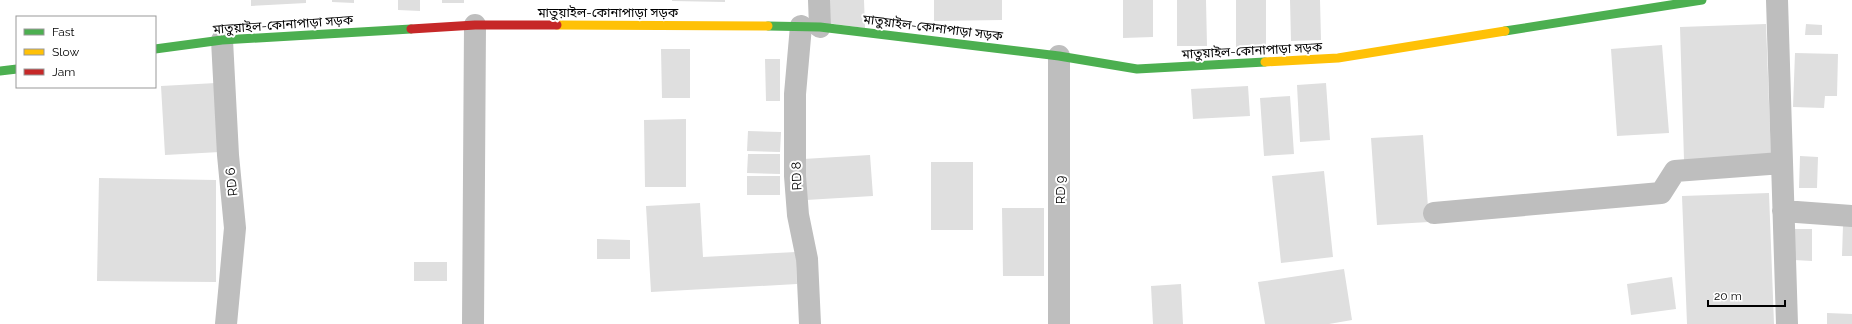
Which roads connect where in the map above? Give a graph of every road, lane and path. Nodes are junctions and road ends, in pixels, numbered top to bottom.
1 (819, 0) edge
2 (1702, 0) edge
3 (1777, 0) edge
4 (475, 25) junction
5 (810, 27) junction
6 (222, 40) junction
7 (156, 50) edge
8 (1059, 56) junction
9 (16, 69) edge
10 (0, 71) edge
11 (1782, 163) junction
12 (1783, 211) junction
13 (1434, 213) dead end
14 (1852, 216) edge
15 (226, 324) edge
16 (474, 324) edge
17 (810, 324) edge
18 (1059, 324) edge
19 (1787, 324) edge

1 - 5 street, RD 8
2 - 8 main road, মাতুয়াইল-কোনাপাড়া সড়ক
3 - 11 street
4 - 5 main road, মাতুয়াইল-কোনাপাড়া সড়ক
4 - 6 main road, মাতুয়াইল-কোনাপাড়া সড়ক
4 - 16 street
5 - 8 main road, মাতুয়াইল-কোনাপাড়া সড়ক
5 - 17 street, RD 8
6 - 7 main road, মাতুয়াইল-কোনাপাড়া সড়ক
6 - 15 street, RD 6
8 - 18 street, RD 9
9 - 10 main road
11 - 12 street
11 - 13 street
12 - 14 street
12 - 19 street

